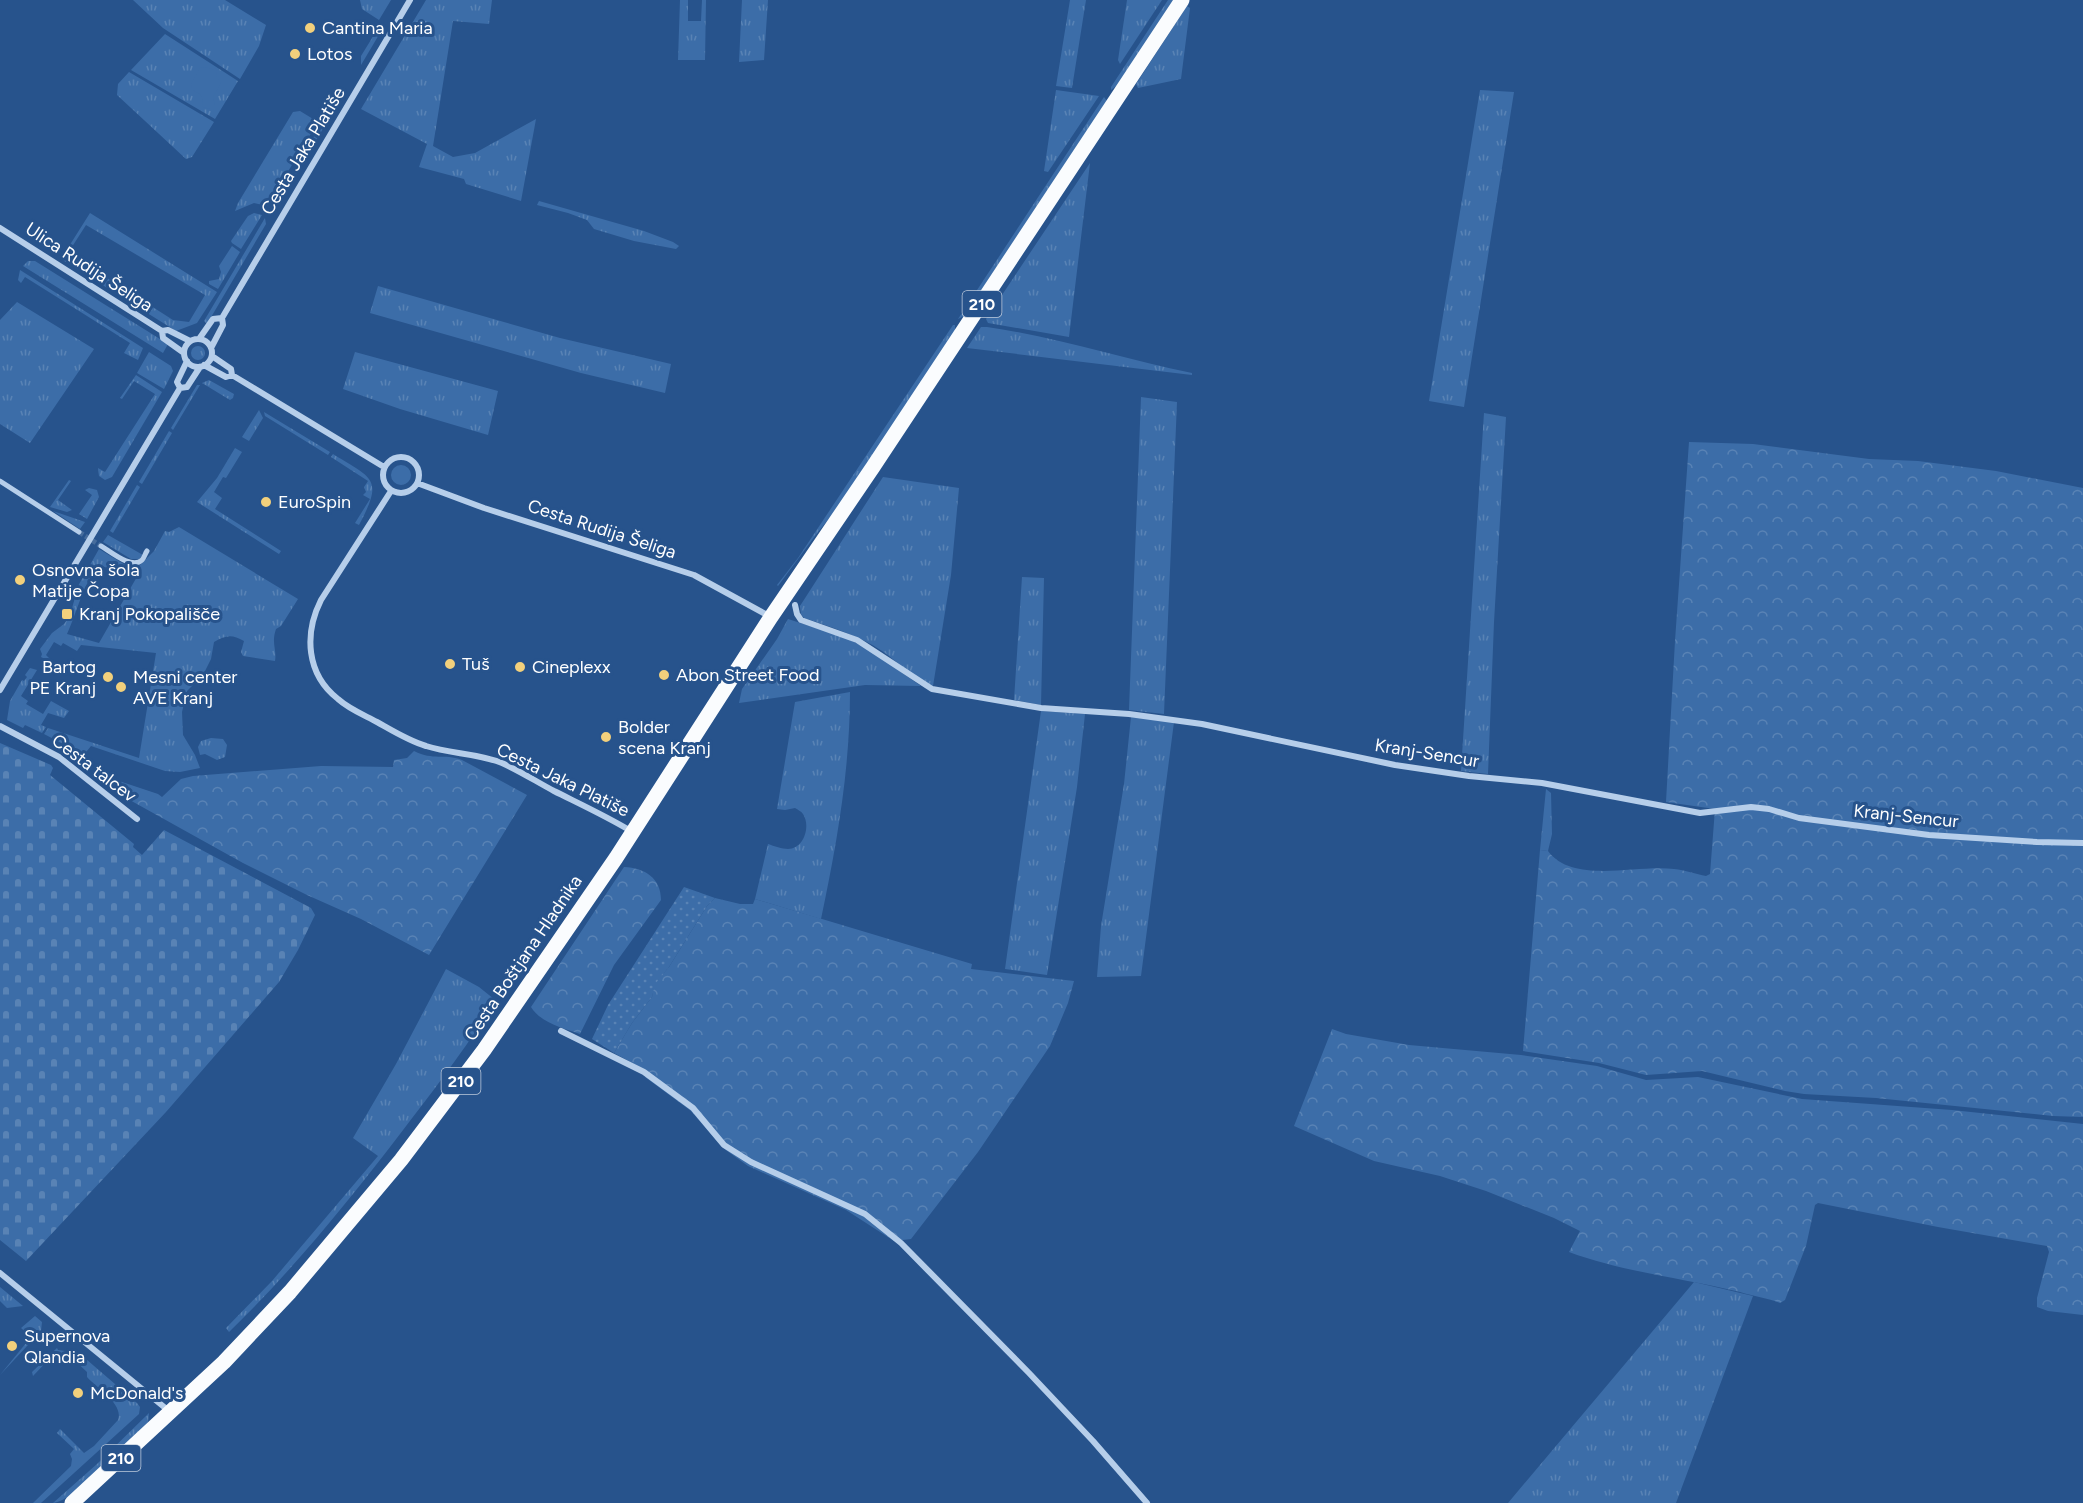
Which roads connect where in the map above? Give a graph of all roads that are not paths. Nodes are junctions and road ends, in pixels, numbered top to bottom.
1 (410, 0) edge
2 (1182, 0) edge
3 (0, 228) edge
4 (222, 318) junction
5 (162, 331) junction
6 (199, 339) junction
7 (190, 341) junction
8 (211, 348) junction
9 (184, 353) junction
10 (212, 356) junction
11 (187, 361) junction
12 (202, 366) junction
13 (232, 375) junction
14 (180, 388) junction
15 (384, 467) junction
16 (0, 481) edge
17 (417, 483) junction
18 (391, 491) junction
19 (79, 532) tunnel mouth
20 (101, 546) tunnel mouth
21 (147, 551) dead end
22 (795, 605) dead end
23 (771, 617) junction
24 (0, 690) edge
25 (0, 726) edge
26 (137, 819) dead end
27 (632, 831) junction
28 (2083, 843) edge
29 (561, 1031) dead end
30 (0, 1273) edge
31 (170, 1412) junction
32 (72, 1503) edge
33 (1147, 1503) edge

1 - 4 street, Cesta Jaka Platiše
2 - 23 main road, Cesta Boštjana Hladnika / 210
3 - 5 street, Ulica Rudija Šeliga
4 - 6 street, Cesta Jaka Platiše
4 - 8 street, Cesta Jaka Platiše
5 - 7 street, Ulica Rudija Šeliga
5 - 9 street, Ulica Rudija Šeliga
6 - 7 street
6 - 8 street
7 - 9 street
8 - 10 street
9 - 11 street
10 - 12 street
10 - 13 street
11 - 12 street
11 - 14 street
12 - 13 street
12 - 14 street
13 - 15 street
14 - 24 street
15 - 17 street
15 - 18 street
16 - 19 street
17 - 18 street
17 - 23 street, Cesta Rudija Šeliga
18 - 27 street, Cesta Jaka Platiše
20 - 21 street
22 - 28 street, Kranj-Sencur
23 - 27 main road, Cesta Boštjana Hladnika / 210
25 - 26 street, Cesta talcev
27 - 31 main road, Cesta Boštjana Hladnika / 210
29 - 33 street
30 - 31 street
31 - 32 main road, Cesta Boštjana Hladnika / 210

